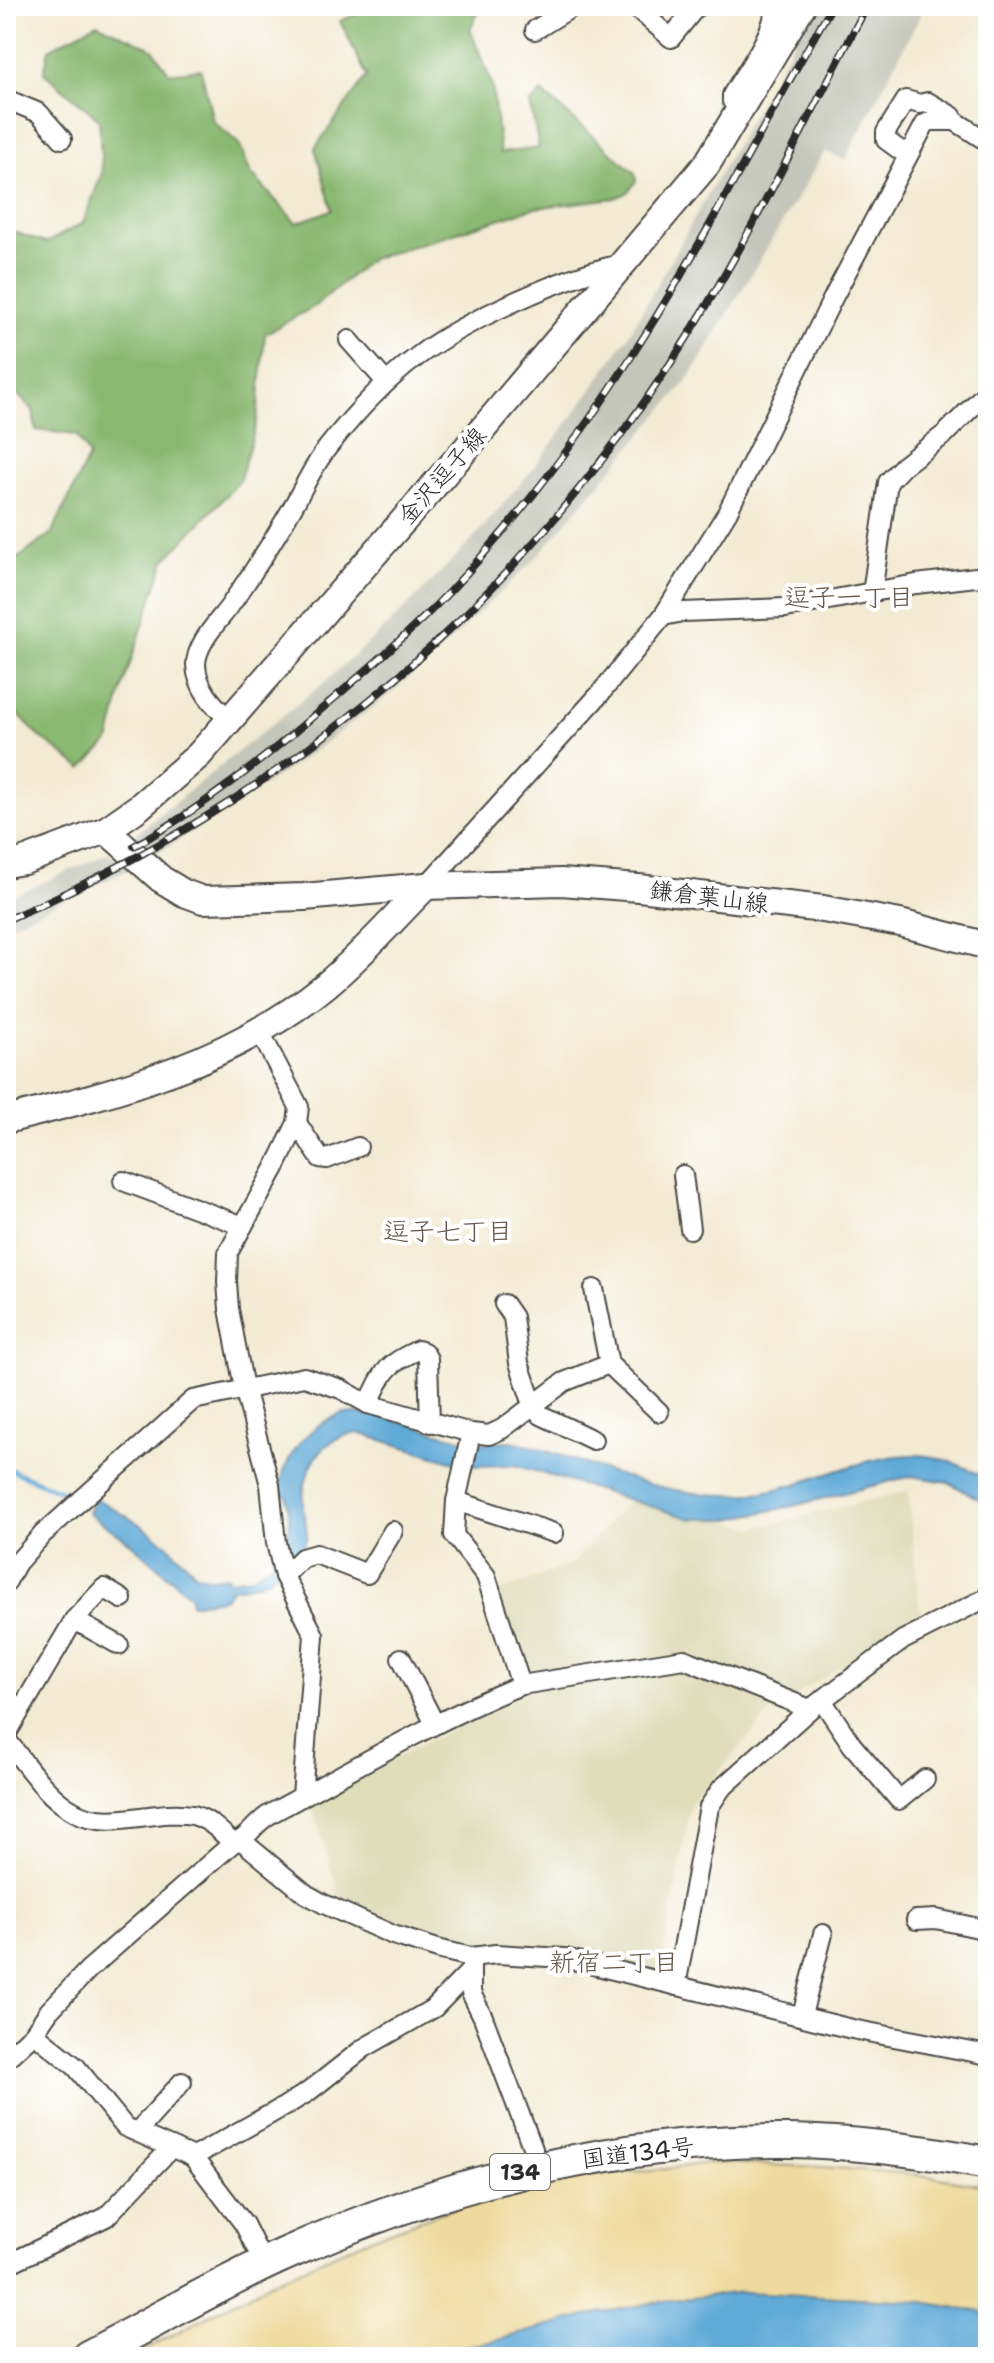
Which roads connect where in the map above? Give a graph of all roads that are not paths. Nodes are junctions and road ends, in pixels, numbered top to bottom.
1 (574, 6) edge
2 (634, 6) edge
3 (697, 6) edge
4 (775, 6) edge
5 (802, 6) edge
6 (535, 30) dead end
7 (6, 99) edge
8 (920, 104) junction
9 (742, 108) junction
10 (955, 121) junction
11 (925, 124) junction
12 (62, 139) dead end
13 (988, 142) edge
14 (911, 150) junction
15 (622, 264) junction
16 (349, 340) dead end
17 (386, 382) junction
18 (988, 399) edge
19 (988, 579) edge
20 (872, 593) junction
21 (663, 616) junction
22 (230, 720) junction
23 (106, 830) junction
24 (6, 864) edge
25 (426, 886) junction
26 (988, 946) edge
27 (259, 1030) junction
28 (6, 1120) edge
29 (297, 1123) junction
30 (358, 1147) dead end
31 (683, 1175) dead end
32 (123, 1181) dead end
33 (243, 1226) junction
34 (690, 1229) dead end
35 (594, 1289) dead end
36 (504, 1304) dead end
37 (609, 1364) junction
38 (244, 1388) junction
39 (368, 1404) junction
40 (533, 1405) junction
41 (659, 1412) dead end
42 (430, 1423) junction
43 (470, 1436) junction
44 (593, 1440) dead end
45 (456, 1501) junction
46 (393, 1531) dead end
47 (554, 1533) dead end
48 (284, 1572) junction
49 (6, 1583) edge
50 (988, 1597) edge
51 (122, 1599) dead end
52 (74, 1620) junction
53 (119, 1645) dead end
54 (401, 1658) dead end
55 (521, 1685) junction
56 (816, 1705) junction
57 (435, 1724) junction
58 (6, 1737) edge
59 (925, 1779) dead end
60 (302, 1797) junction
61 (238, 1842) junction
62 (916, 1920) dead end
63 (988, 1930) edge
64 (823, 1934) dead end
65 (470, 1964) junction
66 (676, 1986) junction
67 (802, 2015) junction
68 (34, 2033) junction
69 (988, 2055) edge
70 (6, 2059) edge
71 (182, 2082) dead end
72 (137, 2132) junction
73 (172, 2147) junction
74 (533, 2149) dead end
75 (193, 2157) junction
76 (988, 2163) edge
77 (256, 2248) dead end
78 (6, 2265) edge
79 (88, 2357) edge

1 - 6 street
2 - 3 street
4 - 9 street
5 - 9 main road, 金沢逗子線
7 - 12 street
8 - 10 street
8 - 11 street
8 - 14 street
9 - 15 main road, 金沢逗子線
10 - 11 street
10 - 13 street
11 - 14 street
14 - 21 street
15 - 17 street
15 - 22 main road, 金沢逗子線
16 - 17 street
17 - 22 street
18 - 20 street
19 - 20 street
20 - 21 street
21 - 25 street
22 - 23 main road, 金沢逗子線
23 - 24 main road, 金沢逗子線
23 - 25 main road, 鎌倉葉山線
25 - 26 main road, 鎌倉葉山線
25 - 27 main road
27 - 28 main road
27 - 29 street
29 - 30 street
29 - 33 street
31 - 34 street
32 - 33 street
33 - 38 street
35 - 37 street
36 - 40 street
37 - 40 street
37 - 41 street
38 - 39 street
38 - 48 street
38 - 49 street
39 - 42 street
39 - 42 street
40 - 43 street
40 - 44 street
42 - 43 street
43 - 45 street
45 - 47 street
45 - 55 street
46 - 48 street
48 - 60 street
50 - 56 street
51 - 52 street
52 - 53 street
52 - 58 street
54 - 57 street
55 - 56 street
55 - 57 street
56 - 59 street
56 - 66 street
57 - 60 street
58 - 61 street
60 - 61 street
61 - 65 street
61 - 68 street
62 - 63 street
64 - 67 street
65 - 66 street
65 - 74 street
65 - 75 street
66 - 67 street
67 - 69 street
68 - 70 street
68 - 72 street
71 - 72 street
72 - 73 street
73 - 75 street
73 - 78 street
75 - 77 street
76 - 79 highway, 国道134号 / 134

